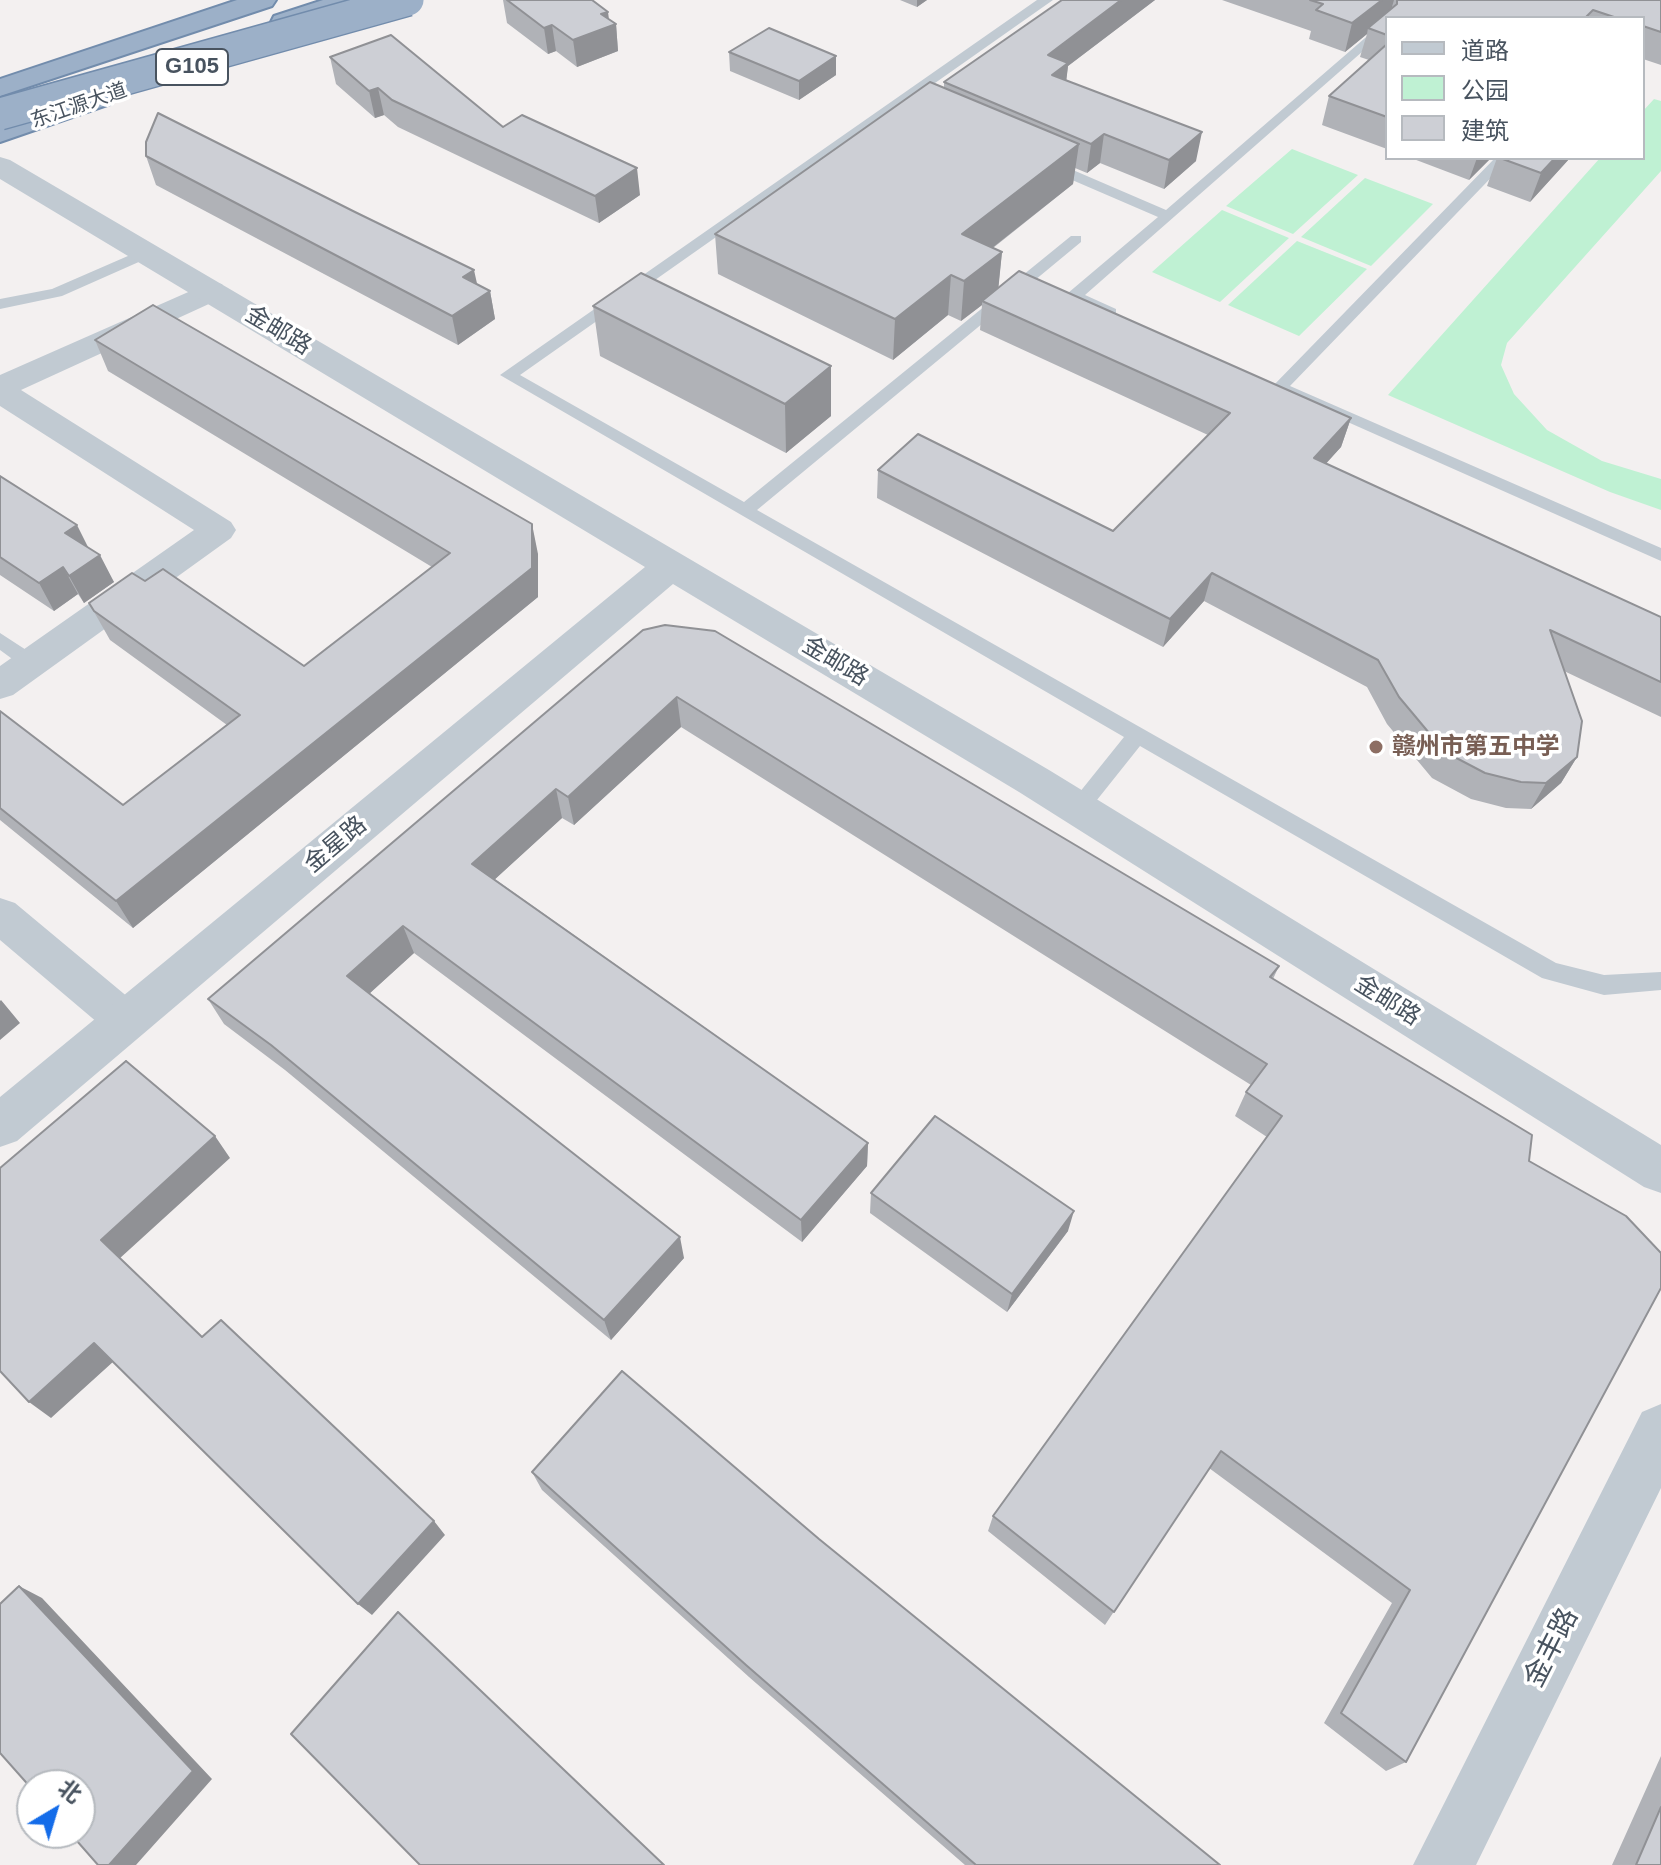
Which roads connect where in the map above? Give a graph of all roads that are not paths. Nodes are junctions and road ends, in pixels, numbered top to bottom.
1 (200, 0) edge
2 (263, 0) edge
3 (349, 0) edge
4 (385, 0) edge
5 (408, 0) edge
6 (1046, 0) edge
7 (1385, 25) edge
8 (44, 45) dead end
9 (0, 60) edge
10 (0, 86) edge
11 (0, 114) edge
12 (0, 133) edge
13 (1027, 155) edge
14 (1501, 160) edge
15 (0, 166) edge
16 (1168, 216) junction
17 (1076, 239) dead end
18 (144, 254) junction
19 (211, 291) junction
20 (0, 304) edge
21 (1133, 322) edge
22 (0, 389) edge
23 (744, 511) junction
24 (1661, 555) edge
25 (673, 564) junction
26 (0, 640) edge
27 (33, 664) junction
28 (0, 685) edge
29 (1137, 736) junction
30 (1078, 809) junction
31 (0, 915) edge
32 (1661, 981) edge
33 (126, 1021) junction
34 (0, 1126) edge
35 (1661, 1171) edge
36 (1661, 1431) edge
37 (1444, 1865) edge

1 - 10 highway
2 - 10 highway
3 - 11 highway, bridge
4 - 12 highway, 东江源大道 / G105
5 - 11 highway, bridge
6 - 23 lane
7 - 16 lane
8 - 9 highway
13 - 16 lane
14 - 24 lane
15 - 18 street, 金邮路
16 - 21 lane
17 - 23 lane
18 - 19 street, 金邮路
18 - 20 lane
19 - 22 street
19 - 25 street, 金邮路
22 - 27 street
23 - 29 lane
25 - 30 street, 金邮路
25 - 33 street, 金星路
26 - 27 lane
27 - 28 street
29 - 30 lane
29 - 32 lane
30 - 35 street, 金邮路
31 - 33 street
33 - 34 street, 金星路
36 - 37 street, 金丰路

